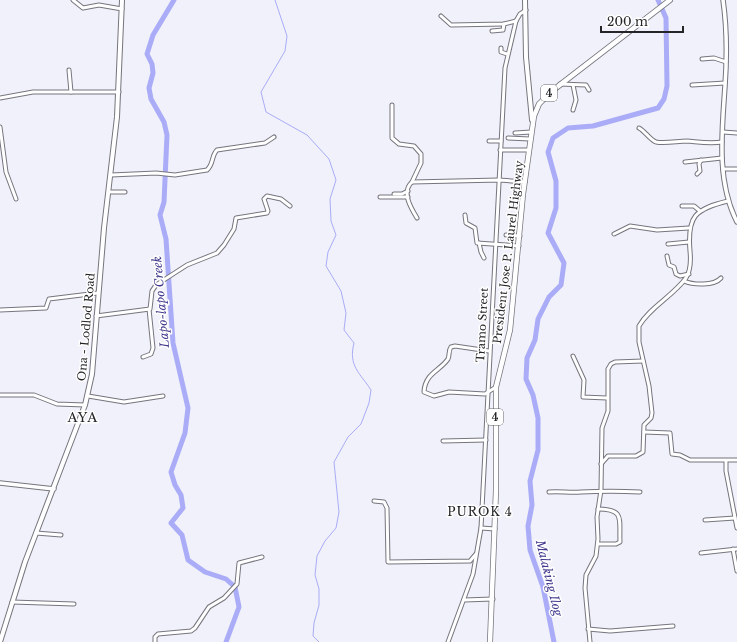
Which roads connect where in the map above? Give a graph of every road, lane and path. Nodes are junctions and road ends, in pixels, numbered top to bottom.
1 (73, 0) edge
2 (122, 0) edge
3 (525, 0) edge
4 (670, 0) edge
5 (723, 0) edge
6 (122, 9) junction
7 (526, 10) junction
8 (441, 16) dead end
9 (516, 21) junction
10 (504, 24) junction
11 (492, 31) dead end
12 (501, 48) dead end
13 (507, 54) junction
14 (702, 59) dead end
15 (726, 62) junction
16 (69, 70) dead end
17 (725, 83) junction
18 (560, 84) junction
19 (573, 85) junction
20 (692, 85) dead end
21 (589, 90) dead end
22 (72, 92) junction
23 (119, 92) junction
24 (0, 98) edge
25 (392, 105) dead end
26 (572, 110) dead end
27 (532, 120) junction
28 (0, 127) edge
29 (639, 128) dead end
30 (531, 132) junction
31 (723, 132) junction
32 (515, 133) dead end
33 (737, 133) edge
34 (274, 137) dead end
35 (508, 138) dead end
36 (530, 139) junction
37 (489, 141) dead end
38 (501, 141) junction
39 (722, 142) junction
40 (500, 150) junction
41 (529, 150) junction
42 (722, 158) junction
43 (701, 160) junction
44 (685, 162) dead end
45 (723, 169) junction
46 (737, 169) edge
47 (697, 174) dead end
48 (111, 175) junction
49 (499, 180) junction
50 (412, 182) junction
51 (525, 182) junction
52 (408, 191) junction
53 (108, 192) junction
54 (126, 192) dead end
55 (394, 194) dead end
56 (380, 196) dead end
57 (408, 197) junction
58 (16, 199) dead end
59 (728, 201) junction
60 (290, 206) dead end
61 (682, 206) dead end
62 (700, 211) junction
63 (465, 215) dead end
64 (736, 216) edge
65 (418, 218) dead end
66 (737, 222) edge
67 (690, 228) junction
68 (614, 234) dead end
69 (506, 235) dead end
70 (520, 236) junction
71 (689, 242) junction
72 (479, 243) junction
73 (495, 244) junction
74 (668, 244) dead end
75 (519, 246) junction
76 (666, 256) dead end
77 (484, 258) dead end
78 (688, 274) junction
79 (721, 278) dead end
80 (684, 281) junction
81 (98, 293) junction
82 (0, 310) edge
83 (149, 310) junction
84 (96, 316) junction
85 (489, 351) junction
86 (573, 356) dead end
87 (142, 357) dead end
88 (643, 361) junction
89 (496, 387) junction
90 (488, 394) junction
91 (0, 395) edge
92 (88, 396) junction
93 (163, 396) dead end
94 (607, 398) junction
95 (85, 405) junction
96 (644, 432) junction
97 (486, 440) junction
98 (443, 442) dead end
99 (737, 460) edge
100 (726, 461) junction
101 (601, 464) junction
102 (0, 483) edge
103 (54, 489) junction
104 (601, 490) junction
105 (549, 492) dead end
106 (640, 492) dead end
107 (374, 501) dead end
108 (598, 509) junction
109 (735, 518) junction
110 (704, 520) dead end
111 (481, 528) junction
112 (737, 528) edge
113 (495, 529) junction
114 (36, 533) junction
115 (61, 535) dead end
116 (598, 544) junction
117 (735, 549) edge
118 (477, 552) junction
119 (701, 553) dead end
120 (262, 557) dead end
121 (737, 571) edge
122 (493, 598) junction
123 (464, 600) junction
124 (11, 602) junction
125 (74, 604) dead end
126 (672, 626) dead end
127 (588, 629) junction
128 (0, 642) edge
129 (155, 642) edge
130 (448, 642) edge
131 (490, 642) edge
132 (590, 642) edge

1 - 6 street
2 - 6 main road, Ona - Lodlod Road
3 - 7 main road
4 - 18 highway, President Jose P. Laurel Highway / 4
5 - 15 street
6 - 23 main road, Ona - Lodlod Road
7 - 9 street, Tramo Street
7 - 27 main road
8 - 10 street
9 - 10 street
9 - 13 street, Tramo Street
10 - 11 street
12 - 13 street
13 - 38 street, Tramo Street
14 - 15 street
15 - 17 street
16 - 22 street
17 - 20 street
17 - 31 street
18 - 19 street
18 - 27 highway, President Jose P. Laurel Highway / 4
19 - 21 street
19 - 26 street
22 - 23 street
22 - 24 street
23 - 48 main road, Ona - Lodlod Road
25 - 50 street
27 - 30 highway, President Jose P. Laurel Highway / 4
28 - 58 street
29 - 39 street
30 - 32 street
30 - 36 highway, President Jose P. Laurel Highway / 4
31 - 33 street
31 - 39 street
34 - 48 street
35 - 36 street
36 - 41 highway, President Jose P. Laurel Highway / 4
37 - 38 street
38 - 40 street, Tramo Street
39 - 42 street
40 - 41 street
40 - 49 street, Tramo Street
41 - 51 highway, President Jose P. Laurel Highway / 4
42 - 43 street
42 - 45 street
43 - 44 street
43 - 47 street
45 - 46 street
45 - 59 street
48 - 53 main road, Ona - Lodlod Road
49 - 50 street
49 - 51 street
49 - 73 street, Tramo Street
50 - 52 street
51 - 70 highway, President Jose P. Laurel Highway / 4
52 - 55 street
52 - 57 street
53 - 54 street
53 - 81 main road, Ona - Lodlod Road
56 - 57 street
57 - 65 street
59 - 62 street
59 - 64 street
60 - 83 street
61 - 62 street
62 - 67 street
63 - 72 street
64 - 66 street
67 - 68 street
67 - 71 street
69 - 70 street
70 - 75 highway, President Jose P. Laurel Highway / 4
71 - 74 street
71 - 78 street
72 - 73 street
72 - 77 street
73 - 75 street
73 - 85 street, Tramo Street
75 - 89 highway, President Jose P. Laurel Highway / 4
76 - 78 street
78 - 80 street
79 - 80 street
80 - 88 street
81 - 82 street
81 - 84 main road, Ona - Lodlod Road
83 - 84 street
83 - 87 street
84 - 92 main road, Ona - Lodlod Road
85 - 90 street, Tramo Street
85 - 90 street
86 - 94 street
88 - 94 street
88 - 96 street
89 - 90 street
89 - 113 highway, President Jose P. Laurel Highway / 4
90 - 97 street, Tramo Street
91 - 95 street
92 - 93 street
92 - 95 main road, Ona - Lodlod Road
94 - 101 street
95 - 103 main road, Ona - Lodlod Road
96 - 100 street
96 - 101 street
97 - 98 street
97 - 111 street, Tramo Street
99 - 100 street
100 - 109 street
101 - 104 street
102 - 103 street
103 - 114 main road, Ona - Lodlod Road
104 - 105 street
104 - 106 street
104 - 108 street
107 - 118 street
108 - 116 street
108 - 116 street
109 - 110 street
109 - 112 street
111 - 113 street
111 - 118 street, Tramo Street
113 - 122 highway, President Jose P. Laurel Highway / 4
114 - 115 street
114 - 124 main road, Ona - Lodlod Road
116 - 127 street
117 - 119 street
117 - 121 street
118 - 123 street, Tramo Street
120 - 129 street
122 - 123 street
122 - 131 highway, President Jose P. Laurel Highway / 4
123 - 130 street, Tramo Street
124 - 125 street
124 - 128 main road, Ona - Lodlod Road
126 - 127 street
127 - 132 street

